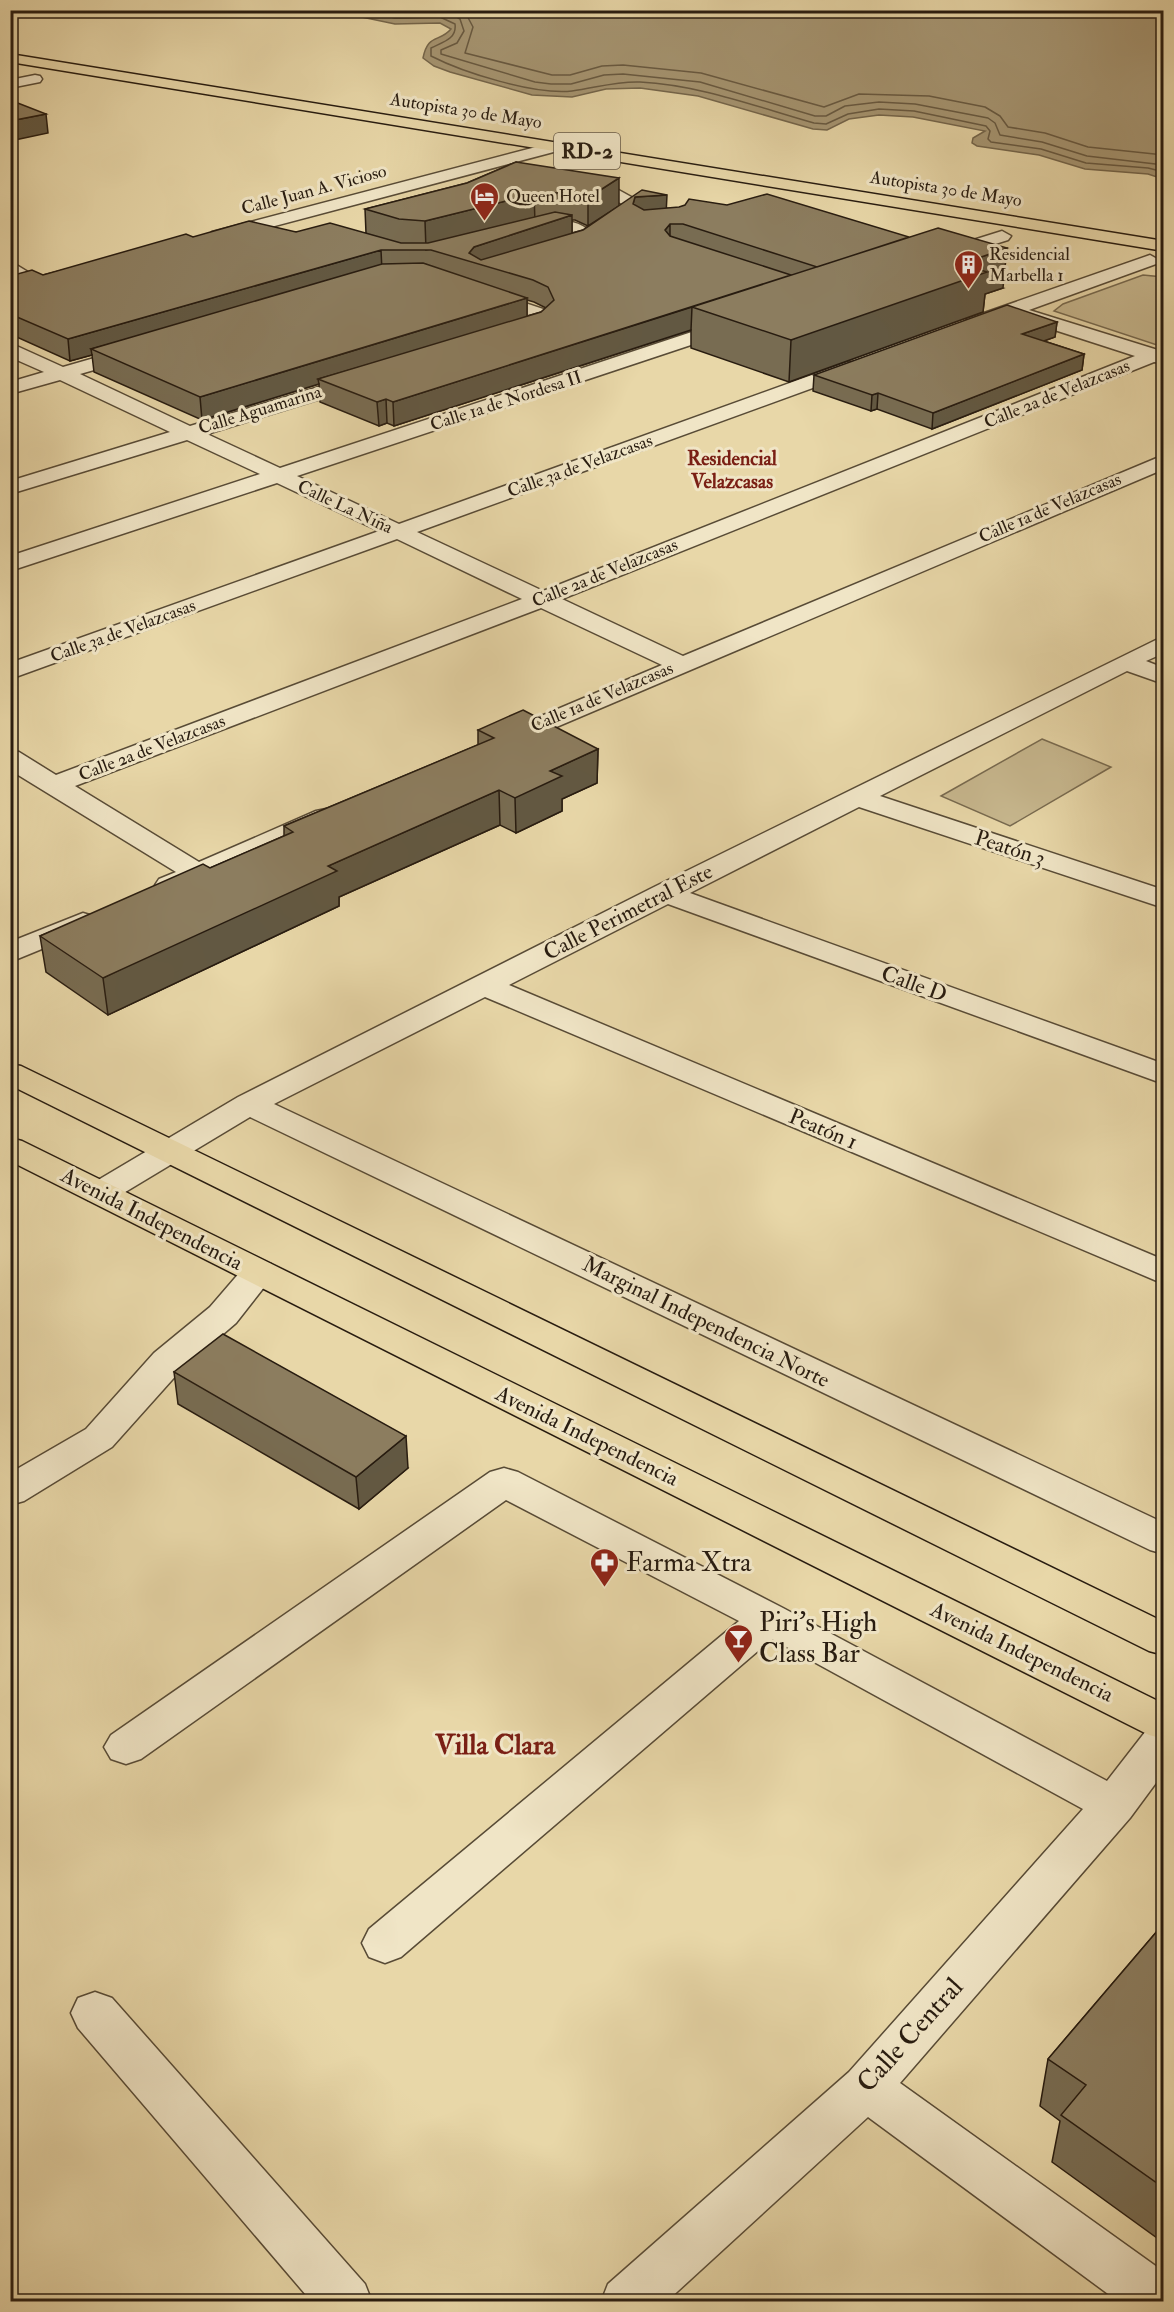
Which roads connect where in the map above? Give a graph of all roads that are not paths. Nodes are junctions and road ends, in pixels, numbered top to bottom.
1 (10, 58) edge
2 (10, 75) edge
3 (41, 80) joint
4 (10, 84) edge
5 (70, 84) dead end
6 (559, 146) junction
7 (524, 156) junction
8 (598, 174) edge
9 (562, 183) edge
10 (582, 184) junction
11 (508, 236) edge
12 (1002, 236) junction
13 (207, 239) edge
14 (1159, 256) edge
15 (924, 261) edge
16 (10, 266) edge
17 (10, 291) edge
18 (471, 291) edge
19 (1011, 310) junction
20 (749, 320) edge
21 (958, 329) edge
22 (489, 342) edge
23 (153, 346) edge
24 (10, 349) edge
25 (1159, 357) edge
26 (872, 360) edge
27 (62, 374) junction
28 (377, 375) edge
29 (10, 388) edge
30 (187, 432) junction
31 (1164, 461) edge
32 (281, 476) junction
33 (10, 488) edge
34 (399, 532) junction
35 (10, 564) edge
36 (542, 599) junction
37 (1164, 644) edge
38 (1126, 662) junction
39 (680, 664) junction
40 (10, 672) edge
41 (1164, 677) edge
42 (483, 749) edge
43 (10, 758) edge
44 (54, 785) junction
45 (856, 797) junction
46 (351, 806) edge
47 (198, 873) junction
48 (664, 893) junction
49 (146, 895) edge
50 (1164, 900) edge
51 (104, 913) edge
52 (10, 953) edge
53 (483, 985) junction
54 (10, 1073) edge
55 (1164, 1075) edge
56 (249, 1104) junction
57 (10, 1148) edge
58 (169, 1150) junction
59 (100, 1193) junction
60 (259, 1272) junction
61 (1164, 1273) edge
62 (10, 1491) edge
63 (1164, 1540) edge
64 (769, 1618) junction
65 (1164, 1640) edge
66 (1164, 1723) edge
67 (1164, 1739) edge
68 (126, 1747) dead end
69 (1114, 1805) junction
70 (385, 1944) dead end
71 (95, 2013) dead end
72 (866, 2087) junction
73 (346, 2301) edge
74 (627, 2301) edge
75 (1162, 2301) edge

1 - 6 main road, Autopista 30 de Mayo / RD-2
2 - 3 main road
3 - 4 street
5 - 7 main road, Autopista 30 de Mayo / RD-2
6 - 7 street, Calle Juan A. Vicioso
6 - 14 main road, Autopista 30 de Mayo / RD-2
7 - 12 main road, Autopista 30 de Mayo / RD-2
7 - 13 street, Calle Juan A. Vicioso
8 - 10 street
9 - 10 street
10 - 11 street
12 - 14 main road, Autopista 30 de Mayo / RD-2
12 - 15 street
14 - 19 street
16 - 17 street
18 - 22 street
19 - 21 street
19 - 25 street
20 - 32 street, Calle 1a de Nordesa II
23 - 27 street
24 - 27 street, Calle La Niña
25 - 36 street, Calle 2a de Velazcasas
26 - 34 street, Calle 3a de Velazcasas
27 - 29 street
27 - 30 street, Calle La Niña
28 - 30 street, Calle Aguamarina
30 - 32 street, Calle La Niña
30 - 33 street, Calle Aguamarina
31 - 39 street, Calle 1a de Velazcasas
32 - 34 street, Calle La Niña
32 - 35 street, Calle 1a de Nordesa II
34 - 36 street, Calle La Niña
34 - 40 street, Calle 3a de Velazcasas
36 - 39 street, Calle La Niña
36 - 44 street, Calle 2a de Velazcasas
37 - 38 street, Calle Perimetral Este
38 - 41 street
38 - 45 street, Calle Perimetral Este
39 - 42 street, Calle 1a de Velazcasas
43 - 44 street
44 - 47 street
45 - 48 street, Calle Perimetral Este
45 - 50 street, Peatón 3
46 - 47 street
47 - 49 street
48 - 53 street, Calle Perimetral Este
48 - 55 street, Calle D
51 - 52 street
53 - 56 street, Calle Perimetral Este
53 - 61 street, Peatón 1
54 - 58 main road
56 - 58 street, Calle Perimetral Este
56 - 63 street, Marginal Independencia Norte
57 - 59 main road, Avenida Independencia
58 - 59 street, Calle Perimetral Este
58 - 65 main road
59 - 60 main road, Avenida Independencia
60 - 62 street
60 - 66 main road, Avenida Independencia
64 - 68 street
64 - 69 street
64 - 70 street
67 - 69 street, Calle Central
69 - 72 street, Calle Central
71 - 73 street
72 - 74 street, Calle Central
72 - 75 street

